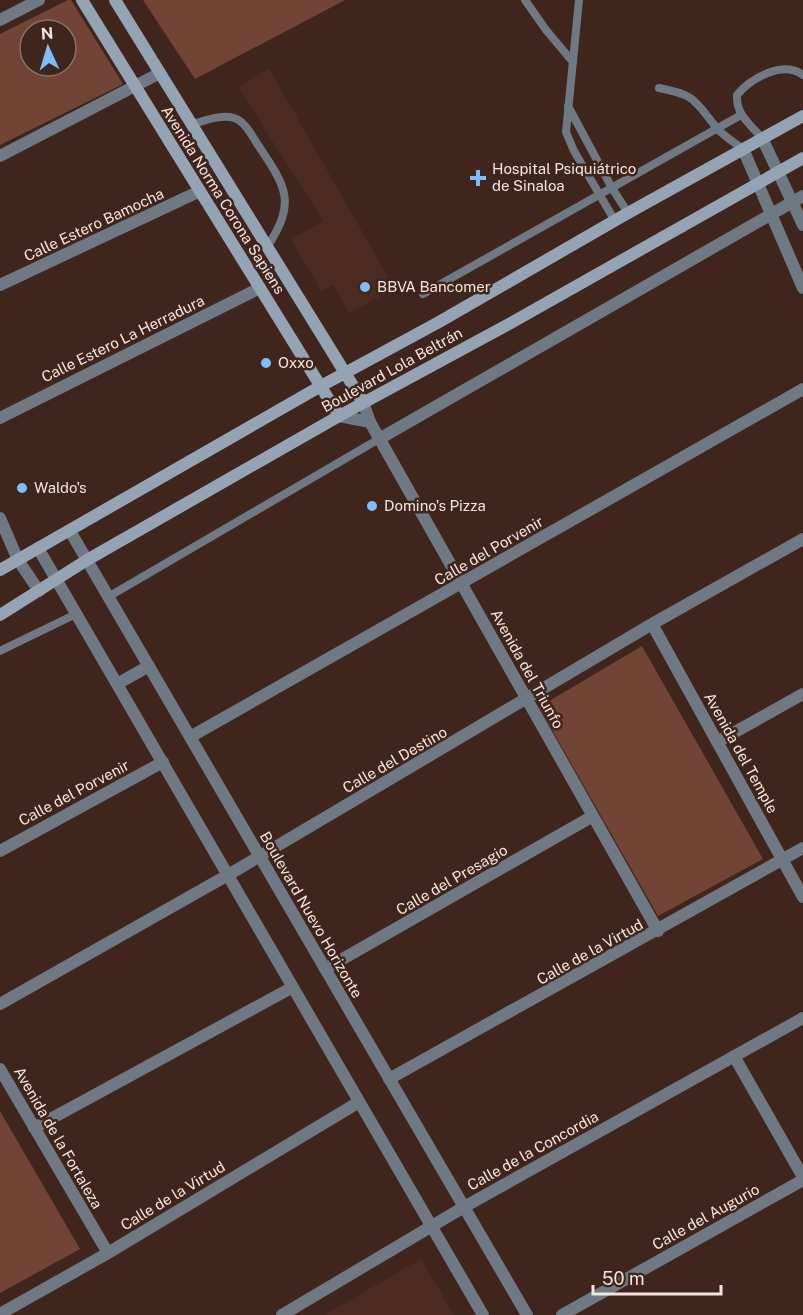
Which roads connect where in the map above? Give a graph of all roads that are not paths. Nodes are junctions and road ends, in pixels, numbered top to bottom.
1 (39, 0) edge
2 (82, 0) edge
3 (115, 0) edge
4 (525, 0) edge
5 (579, 0) edge
6 (0, 20) edge
7 (573, 62) junction
8 (160, 73) junction
9 (803, 75) edge
10 (135, 86) junction
11 (659, 88) dead end
12 (568, 106) junction
13 (741, 116) junction
14 (803, 116) edge
15 (192, 124) junction
16 (717, 129) junction
17 (762, 138) junction
18 (743, 149) junction
19 (0, 156) edge
20 (803, 158) edge
21 (778, 172) junction
22 (758, 183) junction
23 (612, 188) junction
24 (200, 191) junction
25 (599, 195) junction
26 (798, 199) edge
27 (628, 213) junction
28 (772, 214) junction
29 (615, 221) junction
30 (803, 225) edge
31 (267, 246) junction
32 (0, 285) edge
33 (260, 288) junction
34 (803, 288) edge
35 (423, 294) dead end
36 (345, 373) junction
37 (321, 386) junction
38 (803, 389) edge
39 (363, 402) junction
40 (339, 416) junction
41 (0, 418) edge
42 (370, 422) junction
43 (379, 439) junction
44 (0, 518) edge
45 (70, 531) junction
46 (803, 538) edge
47 (38, 548) junction
48 (18, 560) junction
49 (87, 560) junction
50 (0, 570) edge
51 (57, 579) junction
52 (462, 584) junction
53 (39, 591) junction
54 (108, 597) junction
55 (76, 614) junction
56 (0, 615) edge
57 (652, 624) junction
58 (0, 651) edge
59 (149, 666) junction
60 (117, 684) junction
61 (803, 694) edge
62 (527, 700) junction
63 (190, 737) junction
64 (717, 742) junction
65 (163, 762) junction
66 (593, 816) junction
67 (803, 848) edge
68 (0, 851) edge
69 (259, 856) junction
70 (782, 860) junction
71 (228, 875) junction
72 (803, 897) edge
73 (658, 931) junction
74 (325, 969) junction
75 (293, 987) junction
76 (0, 1004) edge
77 (803, 1018) edge
78 (734, 1056) junction
79 (0, 1069) edge
80 (389, 1079) junction
81 (359, 1101) junction
82 (34, 1128) junction
83 (803, 1178) edge
84 (464, 1207) junction
85 (431, 1226) junction
86 (108, 1253) junction
87 (0, 1314) edge
88 (282, 1315) edge
89 (483, 1315) edge
90 (527, 1315) edge
91 (562, 1315) edge

1 - 6 street
2 - 10 main road, Avenida Norma Corona Sapiens
3 - 8 main road, Avenida Norma Corona Sapiens
4 - 7 lane
5 - 7 lane
7 - 12 lane
8 - 10 street
8 - 15 main road, Avenida Norma Corona Sapiens
9 - 13 lane
10 - 19 street
10 - 24 main road, Avenida Norma Corona Sapiens
11 - 16 lane
12 - 23 lane
12 - 25 lane
13 - 16 lane
13 - 17 lane
14 - 17 main road, Boulevard Lola Beltrán
15 - 31 main road, Avenida Norma Corona Sapiens
15 - 31 lane
16 - 18 lane
16 - 23 lane
17 - 18 main road, Boulevard Lola Beltrán
17 - 21 street
18 - 22 street
18 - 27 main road, Boulevard Lola Beltrán
20 - 21 main road, Boulevard Lola Beltrán
21 - 22 main road, Boulevard Lola Beltrán
21 - 26 street
22 - 28 street
22 - 39 main road, Boulevard Lola Beltrán
23 - 25 lane
23 - 27 lane
24 - 32 street, Calle Estero Bamocha
24 - 33 main road, Avenida Norma Corona Sapiens
25 - 29 lane
25 - 35 lane
26 - 28 street
26 - 30 street
27 - 29 main road, Boulevard Lola Beltrán
28 - 34 street
28 - 43 street
29 - 36 main road, Boulevard Lola Beltrán
31 - 36 main road, Avenida Norma Corona Sapiens
33 - 37 main road, Avenida Norma Corona Sapiens
33 - 41 street, Calle Estero La Herradura
36 - 37 main road, Boulevard Lola Beltrán
36 - 39 main road, Avenida Norma Corona Sapiens
37 - 40 main road, Avenida Norma Corona Sapiens
37 - 45 main road, Boulevard Lola Beltrán
38 - 52 street, Calle del Porvenir
39 - 40 main road, Boulevard Lola Beltrán
39 - 42 street, Avenida del Triunfo
40 - 42 street
40 - 49 main road, Boulevard Lola Beltrán
42 - 43 street, Avenida del Triunfo
43 - 52 street, Avenida del Triunfo
43 - 54 lane
44 - 48 street
45 - 47 main road, Boulevard Lola Beltrán
45 - 49 street, Boulevard Nuevo Horizonte
46 - 57 street, Calle del Destino
47 - 48 main road, Boulevard Lola Beltrán
47 - 51 street
48 - 50 main road, Boulevard Lola Beltrán
48 - 53 street
49 - 51 main road, Boulevard Lola Beltrán
49 - 54 street, Boulevard Nuevo Horizonte
51 - 53 main road, Boulevard Lola Beltrán
51 - 55 street
52 - 62 street, Avenida del Triunfo
52 - 63 street, Calle del Porvenir
53 - 56 main road, Boulevard Lola Beltrán
54 - 59 street, Boulevard Nuevo Horizonte
55 - 58 lane
55 - 60 street
57 - 62 street, Calle del Destino
57 - 64 street, Avenida del Temple
59 - 60 street
59 - 63 street, Boulevard Nuevo Horizonte
60 - 65 street
61 - 64 street
62 - 66 street, Avenida del Triunfo
62 - 69 street, Calle del Destino
63 - 69 street, Boulevard Nuevo Horizonte
64 - 70 street, Avenida del Temple
65 - 68 street, Calle del Porvenir
65 - 71 street
66 - 73 street, Avenida del Triunfo
66 - 74 street, Calle del Presagio
67 - 70 street, Calle de la Virtud
69 - 71 street, Calle del Destino
69 - 74 street, Boulevard Nuevo Horizonte
70 - 72 street, Avenida del Temple
70 - 73 street, Calle de la Virtud
71 - 75 street
71 - 76 street, Calle del Destino
73 - 80 street, Calle de la Virtud
74 - 80 street, Boulevard Nuevo Horizonte
75 - 81 street
75 - 82 street
77 - 78 street, Calle de la Concordia
78 - 83 street
78 - 84 street, Calle de la Concordia
79 - 82 street, Avenida de la Fortaleza
80 - 84 street, Boulevard Nuevo Horizonte
81 - 85 street
81 - 86 street, Calle de la Virtud
82 - 86 street, Avenida de la Fortaleza
83 - 91 street, Calle del Augurio
84 - 85 street, Calle de la Concordia
84 - 90 street, Boulevard Nuevo Horizonte
85 - 88 street, Calle de la Concordia
85 - 89 street
86 - 87 street, Calle de la Virtud

